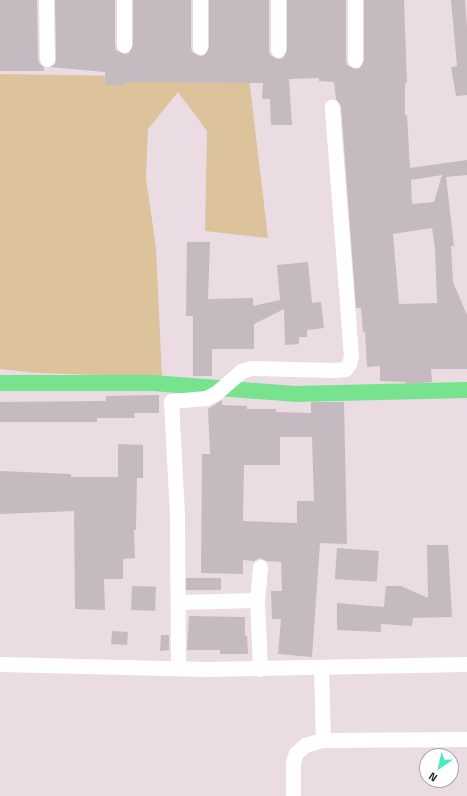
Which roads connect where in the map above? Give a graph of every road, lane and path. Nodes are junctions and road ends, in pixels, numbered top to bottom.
1 (46, 0) edge
2 (124, 0) edge
3 (200, 0) edge
4 (278, 0) edge
5 (356, 0) edge
6 (124, 45) dead end
7 (200, 47) dead end
8 (278, 50) dead end
9 (47, 59) dead end
10 (355, 60) dead end
11 (332, 107) dead end
12 (260, 567) dead end
13 (257, 600) junction
14 (178, 602) junction
15 (0, 664) edge
16 (467, 664) edge
17 (178, 668) junction
18 (260, 668) junction
19 (322, 668) junction
20 (467, 739) edge
21 (323, 740) junction
22 (293, 796) edge

1 - 9 street
2 - 6 street
3 - 7 street
4 - 8 street
5 - 10 street
11 - 14 street
12 - 13 street
13 - 14 street
13 - 18 street
14 - 17 street
15 - 17 street
16 - 19 street
17 - 18 street
18 - 19 street
19 - 21 street
20 - 21 street
21 - 22 street

